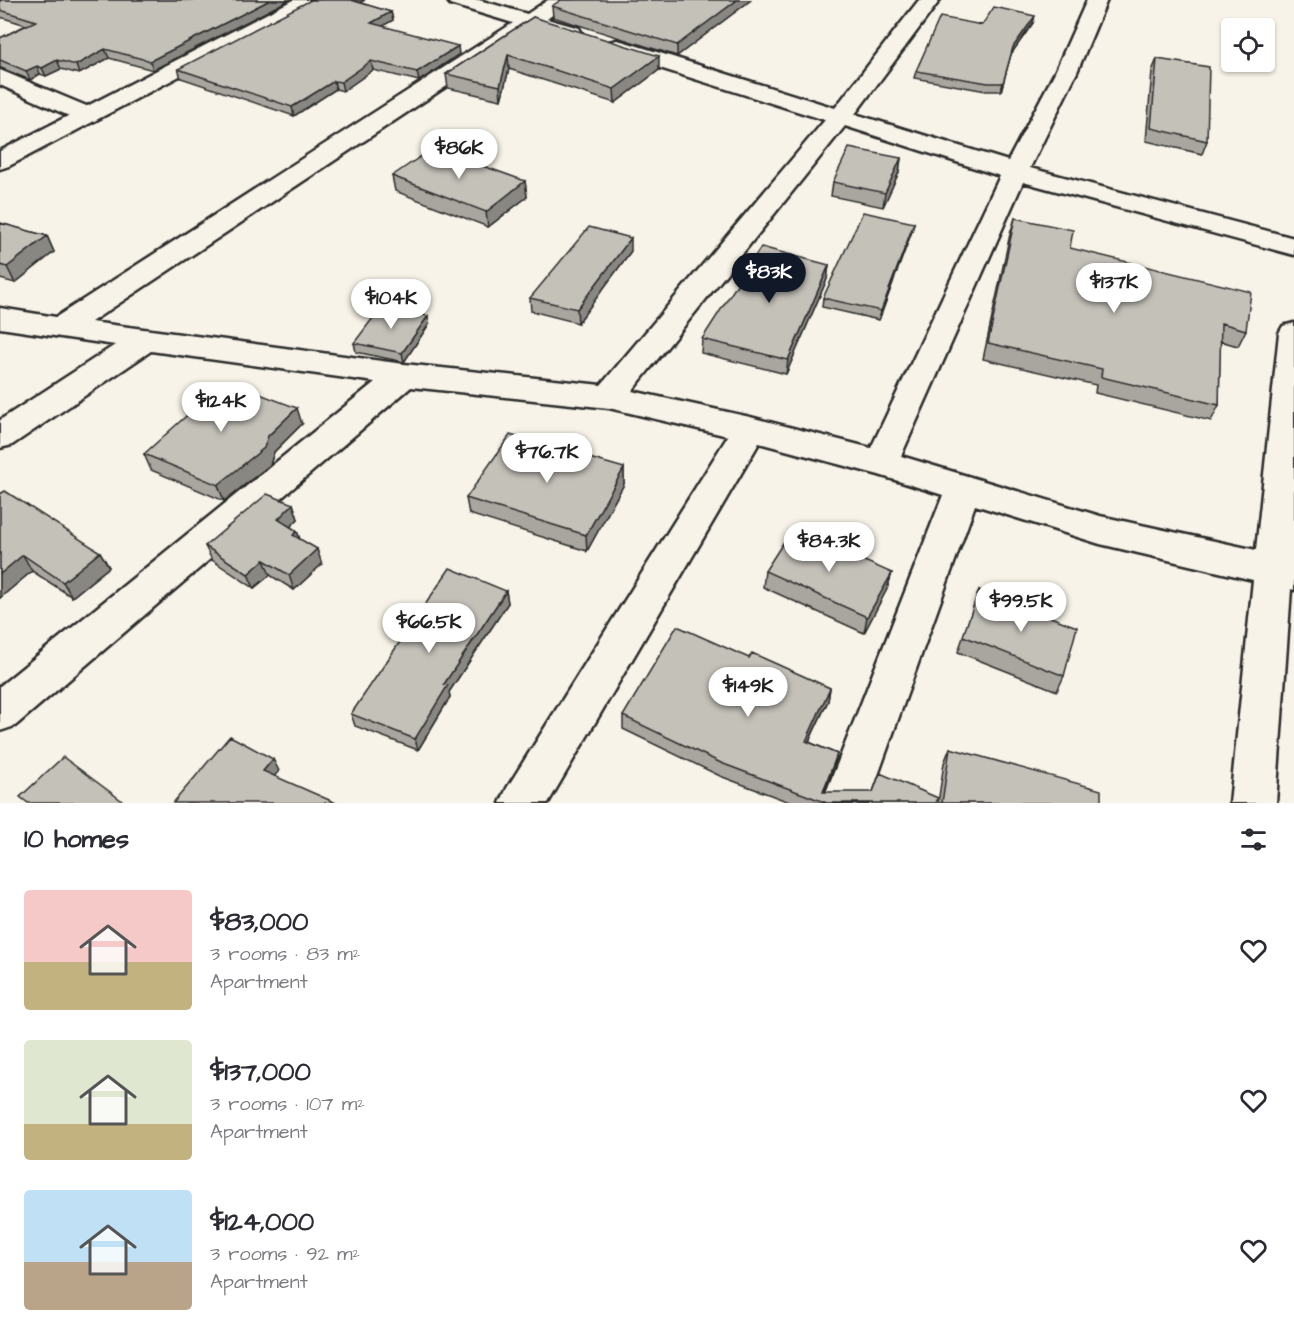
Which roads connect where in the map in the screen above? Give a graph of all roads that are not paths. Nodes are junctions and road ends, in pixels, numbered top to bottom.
1 (309, 0) edge
2 (457, 0) edge
3 (562, 0) edge
4 (930, 0) edge
5 (1097, 0) edge
6 (531, 20) junction
7 (0, 77) edge
8 (87, 115) junction
9 (840, 117) junction
10 (0, 161) edge
11 (1015, 172) junction
12 (1294, 247) edge
13 (0, 318) edge
14 (63, 327) junction
15 (1294, 333) edge
16 (146, 340) junction
17 (404, 375) junction
18 (609, 397) junction
19 (750, 429) junction
20 (0, 436) edge
21 (881, 463) junction
22 (963, 489) junction
23 (1283, 573) edge
24 (0, 712) edge
25 (523, 803) edge
26 (845, 803) edge
27 (1253, 803) edge

1 - 8 street
2 - 6 street
3 - 6 street
4 - 9 street
5 - 11 street
6 - 9 street
6 - 14 street
7 - 8 street
8 - 10 street
9 - 11 street
9 - 18 street
11 - 12 street
11 - 21 street
13 - 14 street
14 - 16 street
15 - 23 street
16 - 17 street
16 - 20 street
17 - 18 street
17 - 24 street
18 - 19 street
19 - 21 street
19 - 25 street
21 - 22 street
22 - 23 street
22 - 26 street
23 - 27 street

